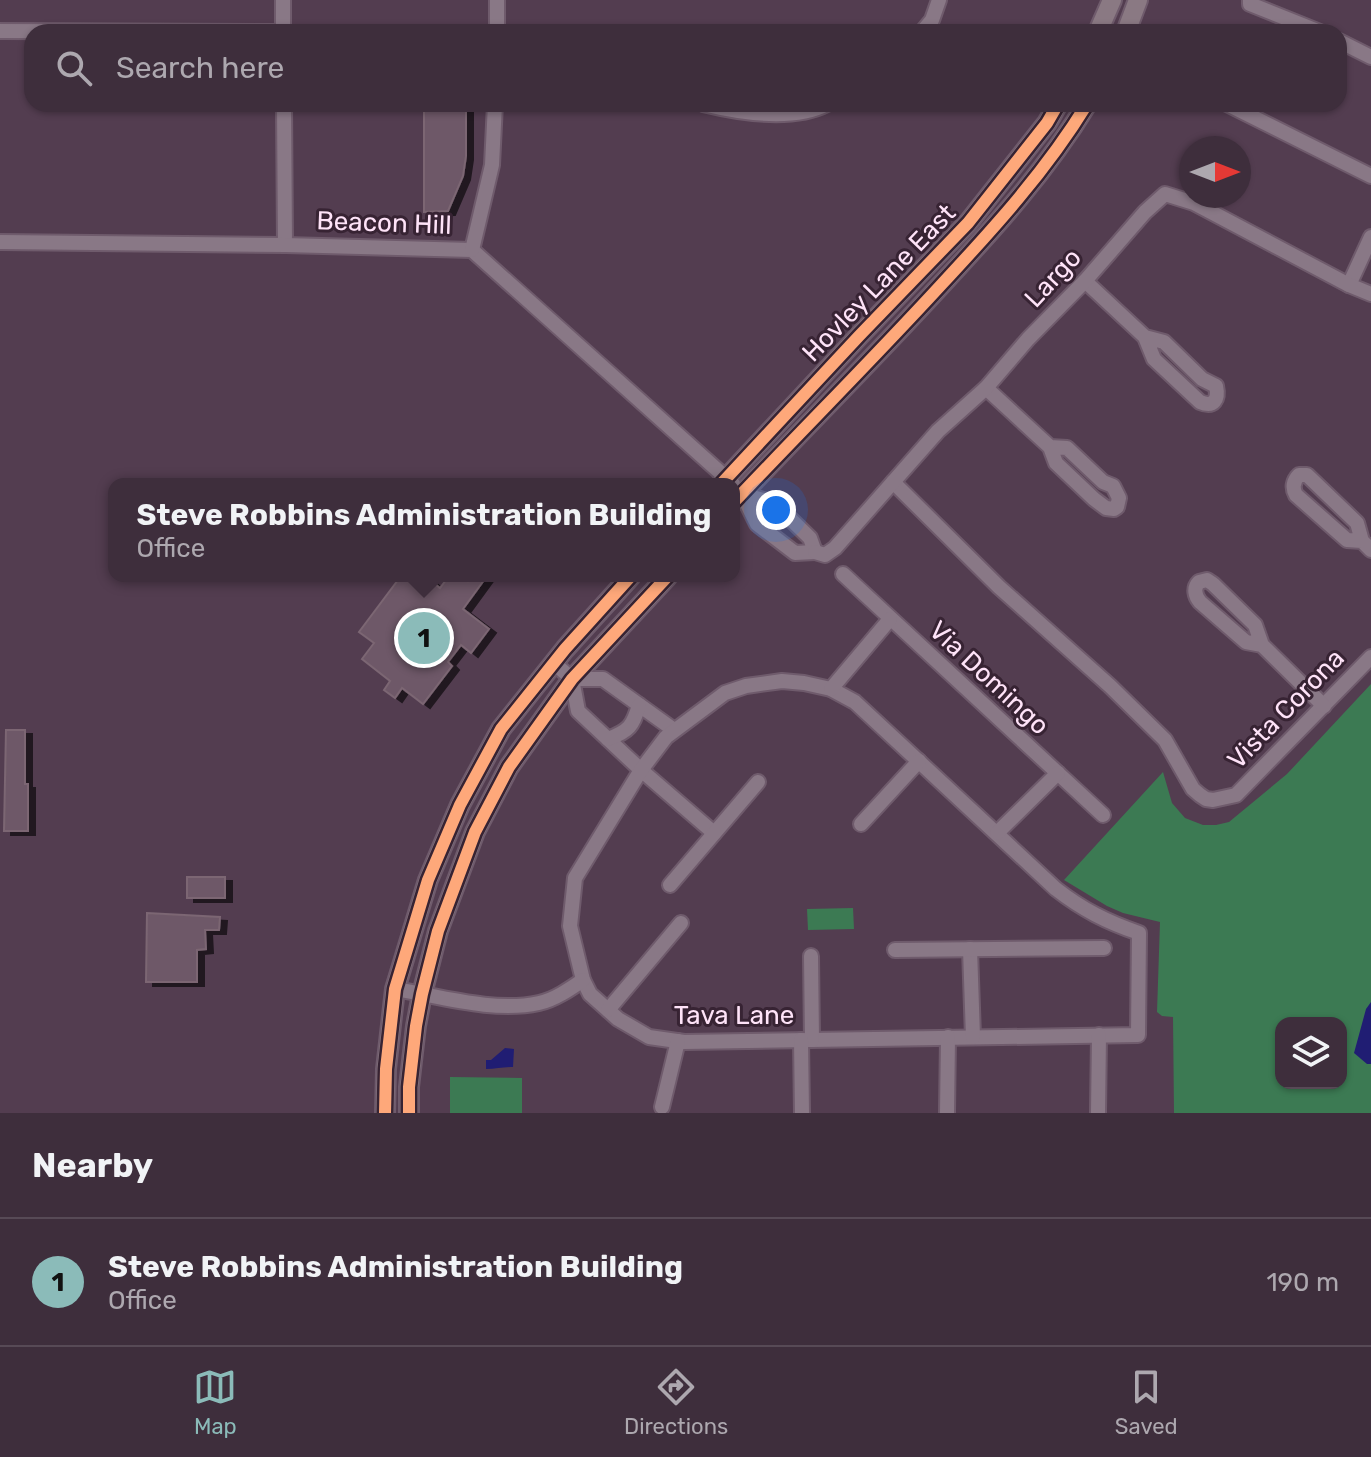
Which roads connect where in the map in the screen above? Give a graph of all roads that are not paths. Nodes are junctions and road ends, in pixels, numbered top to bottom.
1 (283, 0) edge
2 (497, 0) edge
3 (939, 0) edge
4 (1112, 0) edge
5 (1138, 0) edge
6 (1250, 0) edge
7 (283, 24) edge
8 (497, 24) edge
9 (929, 24) edge
10 (1102, 24) edge
11 (1129, 24) edge
12 (1300, 24) edge
13 (0, 31) edge
14 (24, 31) edge
15 (1347, 45) edge
16 (1371, 57) edge
17 (284, 112) edge
18 (495, 112) edge
19 (749, 112) edge
20 (795, 112) edge
21 (1053, 112) edge
22 (1082, 112) edge
23 (1243, 112) edge
24 (1371, 176) edge
25 (1371, 237) edge
26 (0, 242) edge
27 (285, 245) junction
28 (472, 250) junction
29 (1085, 281) junction
30 (1349, 285) junction
31 (1371, 294) edge
32 (1145, 337) junction
33 (986, 388) junction
34 (1050, 447) junction
35 (721, 478) edge
36 (740, 478) edge
37 (740, 481) edge
38 (893, 482) junction
39 (740, 491) edge
40 (740, 500) edge
41 (1367, 546) edge
42 (815, 552) junction
43 (843, 574) dead end
44 (626, 582) edge
45 (662, 582) edge
46 (890, 619) junction
47 (1262, 645) junction
48 (1371, 657) edge
49 (554, 663) junction
50 (572, 679) junction
51 (831, 689) junction
52 (639, 705) junction
53 (1324, 706) junction
54 (674, 730) junction
55 (608, 739) junction
56 (919, 761) junction
57 (641, 770) junction
58 (1058, 773) junction
59 (758, 782) dead end
60 (1103, 815) dead end
61 (861, 824) dead end
62 (714, 833) junction
63 (997, 833) junction
64 (670, 885) dead end
65 (681, 923) dead end
66 (1104, 948) dead end
67 (970, 949) junction
68 (895, 950) dead end
69 (811, 956) dead end
70 (583, 980) junction
71 (395, 989) junction
72 (422, 994) junction
73 (608, 1010) junction
74 (1099, 1035) junction
75 (948, 1037) junction
76 (973, 1037) junction
77 (807, 1040) junction
78 (678, 1041) junction
79 (662, 1107) dead end
80 (385, 1113) edge
81 (409, 1113) edge
82 (802, 1113) edge
83 (947, 1113) edge
84 (1098, 1113) edge

1 - 7 street
2 - 8 street
3 - 9 street
4 - 10 main road
5 - 11 main road
6 - 12 street
13 - 14 street
15 - 16 street
17 - 27 street
18 - 28 street
19 - 20 street
21 - 36 main road, Hovley Lane East
22 - 37 main road, Hovley Lane East
23 - 24 street
25 - 30 street
26 - 27 street, Beacon Hill
27 - 28 street, Beacon Hill
28 - 35 street, Beacon Hill
29 - 30 street, Largo
29 - 32 street
29 - 33 street, Largo
30 - 31 street, Largo
32 - 32 street
33 - 34 street
33 - 38 street, Largo
34 - 34 street
38 - 42 street, Largo
38 - 53 street, Vista Corona
39 - 42 street
40 - 42 street
41 - 41 street
43 - 46 street, Via Domingo
44 - 49 main road
45 - 50 main road
46 - 51 street
46 - 58 street, Via Domingo
47 - 47 street
47 - 53 street
48 - 53 street, Vista Corona
49 - 50 street
49 - 71 main road
50 - 52 street
50 - 55 street
50 - 72 main road
51 - 54 street, Tava Lane
51 - 56 street, Tava Lane
52 - 54 street
52 - 55 street
54 - 57 street, Tava Lane
55 - 57 street
56 - 61 street
56 - 63 street, Tava Lane
57 - 62 street
57 - 70 street, Tava Lane
58 - 60 street, Via Domingo
58 - 63 street
59 - 62 street
62 - 64 street
63 - 74 street, Tava Lane
65 - 73 street
66 - 67 street
67 - 68 street
67 - 76 street
69 - 77 street
70 - 72 street
70 - 73 street, Tava Lane
71 - 72 street
71 - 80 main road
72 - 81 main road
73 - 78 street, Tava Lane
74 - 76 street, Tava Lane
74 - 84 street
75 - 76 street, Tava Lane
75 - 77 street, Tava Lane
75 - 83 street
77 - 78 street, Tava Lane
77 - 82 street
78 - 79 street

